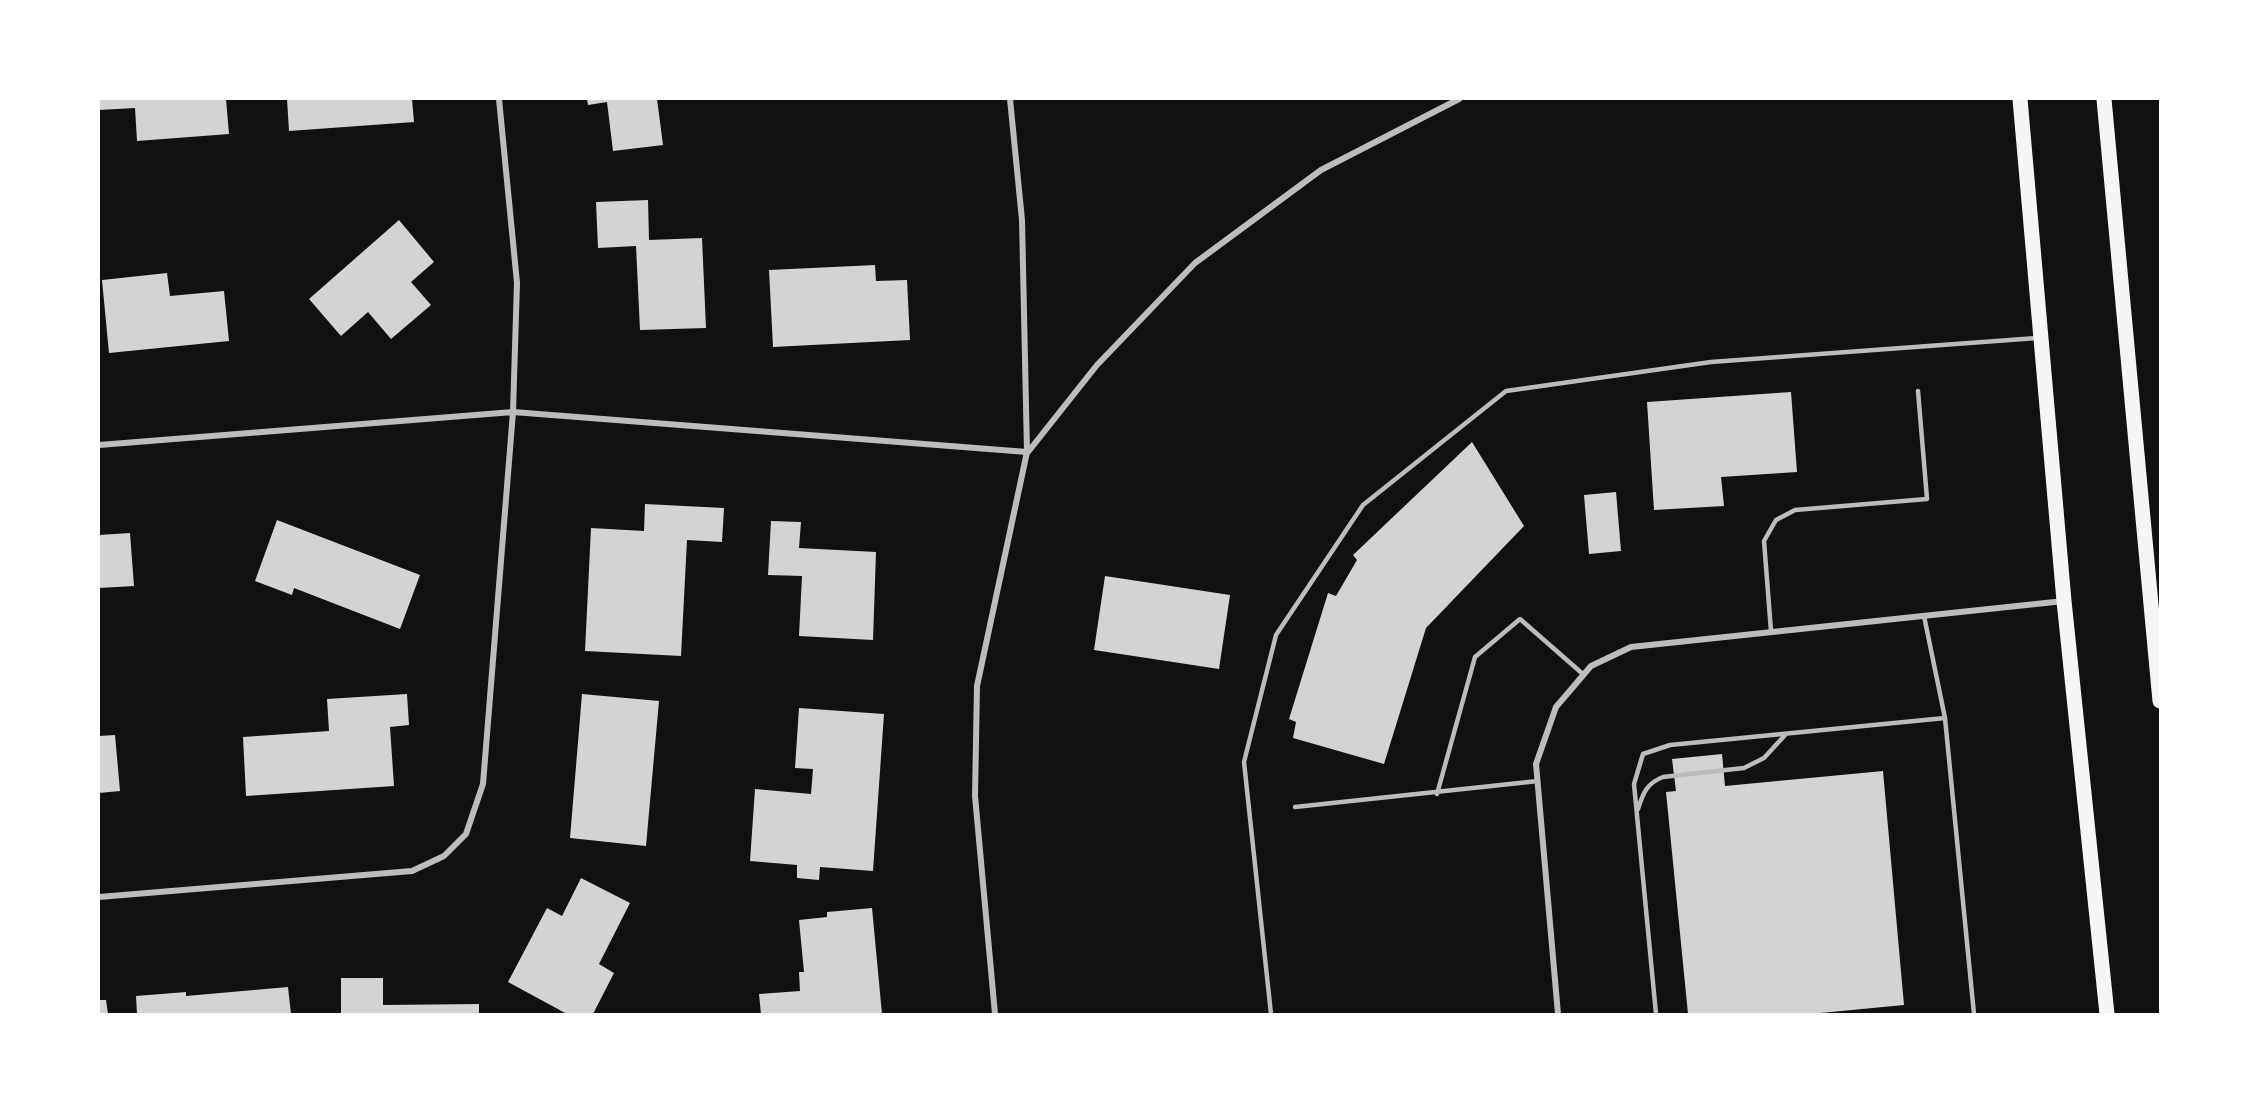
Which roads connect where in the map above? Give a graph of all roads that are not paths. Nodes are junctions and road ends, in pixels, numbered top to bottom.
1 (499, 99) edge
2 (1010, 99) edge
3 (1459, 99) edge
4 (2020, 99) edge
5 (2104, 99) edge
6 (2040, 338) junction
7 (1918, 391) dead end
8 (513, 412) junction
9 (99, 445) edge
10 (1027, 452) junction
11 (2064, 601) junction
12 (1924, 616) junction
13 (1771, 631) junction
14 (1584, 675) junction
15 (2160, 701) edge
16 (1945, 718) junction
17 (1786, 734) junction
18 (1538, 781) junction
19 (1437, 794) junction
20 (1295, 807) dead end
21 (1636, 813) junction
22 (99, 897) edge
23 (995, 1014) edge
24 (1271, 1014) edge
25 (1558, 1014) edge
26 (1656, 1014) edge
27 (1974, 1014) edge
28 (2107, 1014) edge

1 - 8 street
2 - 10 street
3 - 10 street
4 - 6 main road
5 - 15 main road
6 - 11 main road
6 - 24 lane
7 - 13 lane
8 - 9 street
8 - 10 street
8 - 22 street
10 - 23 street
11 - 12 street
11 - 28 main road
12 - 13 street
12 - 16 lane
13 - 14 street
14 - 18 street
14 - 19 lane
16 - 17 lane
16 - 27 lane
17 - 21 lane
17 - 21 lane
18 - 19 lane
18 - 25 street
19 - 20 lane
21 - 26 lane

